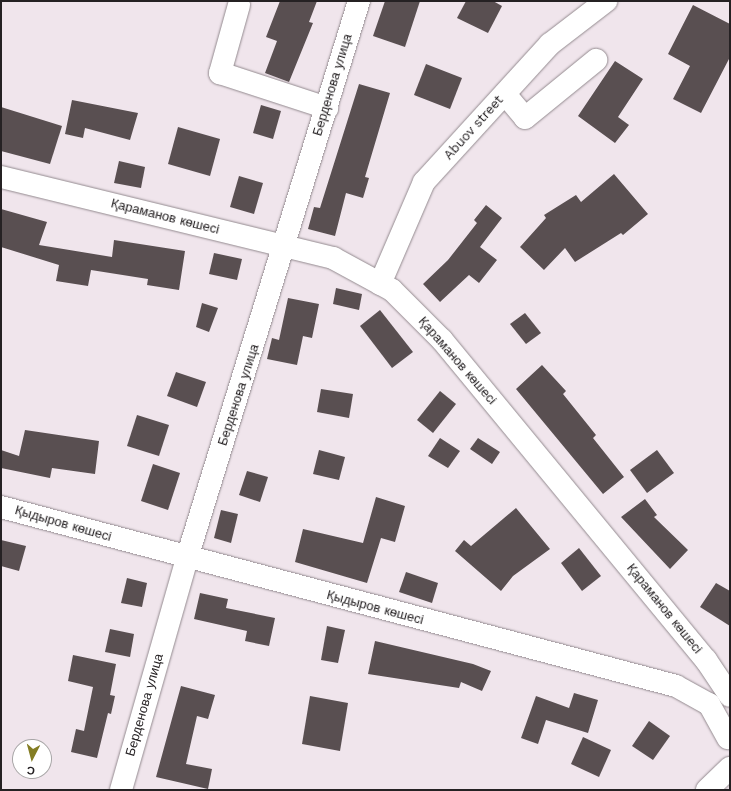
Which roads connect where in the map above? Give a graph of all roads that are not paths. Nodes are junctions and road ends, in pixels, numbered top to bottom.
1 (359, 1) edge
2 (606, 1) edge
3 (239, 5) dead end
4 (596, 60) dead end
5 (505, 94) junction
6 (327, 108) junction
7 (1, 177) edge
8 (286, 246) junction
9 (380, 284) junction
10 (1, 507) edge
11 (187, 558) junction
12 (706, 660) junction
13 (676, 686) junction
14 (730, 696) edge
15 (729, 737) edge
16 (730, 760) edge
17 (730, 768) edge
18 (121, 790) edge
19 (707, 790) edge

1 - 6 street, Берденова улица
2 - 5 street, Abuov street
3 - 6 street
4 - 5 street
5 - 9 street, Abuov street
6 - 8 street, Берденова улица
7 - 8 street, Қараманов көшесі
8 - 9 street, Қараманов көшесі
8 - 11 street, Берденова улица
9 - 12 street, Қараманов көшесі
10 - 11 street, Қыдыров көшесі
11 - 13 street, Қыдыров көшесі
11 - 18 street, Берденова улица
12 - 13 street
12 - 14 street, Қараманов көшесі
13 - 15 street, Қыдыров көшесі
15 - 16 street
17 - 19 street

